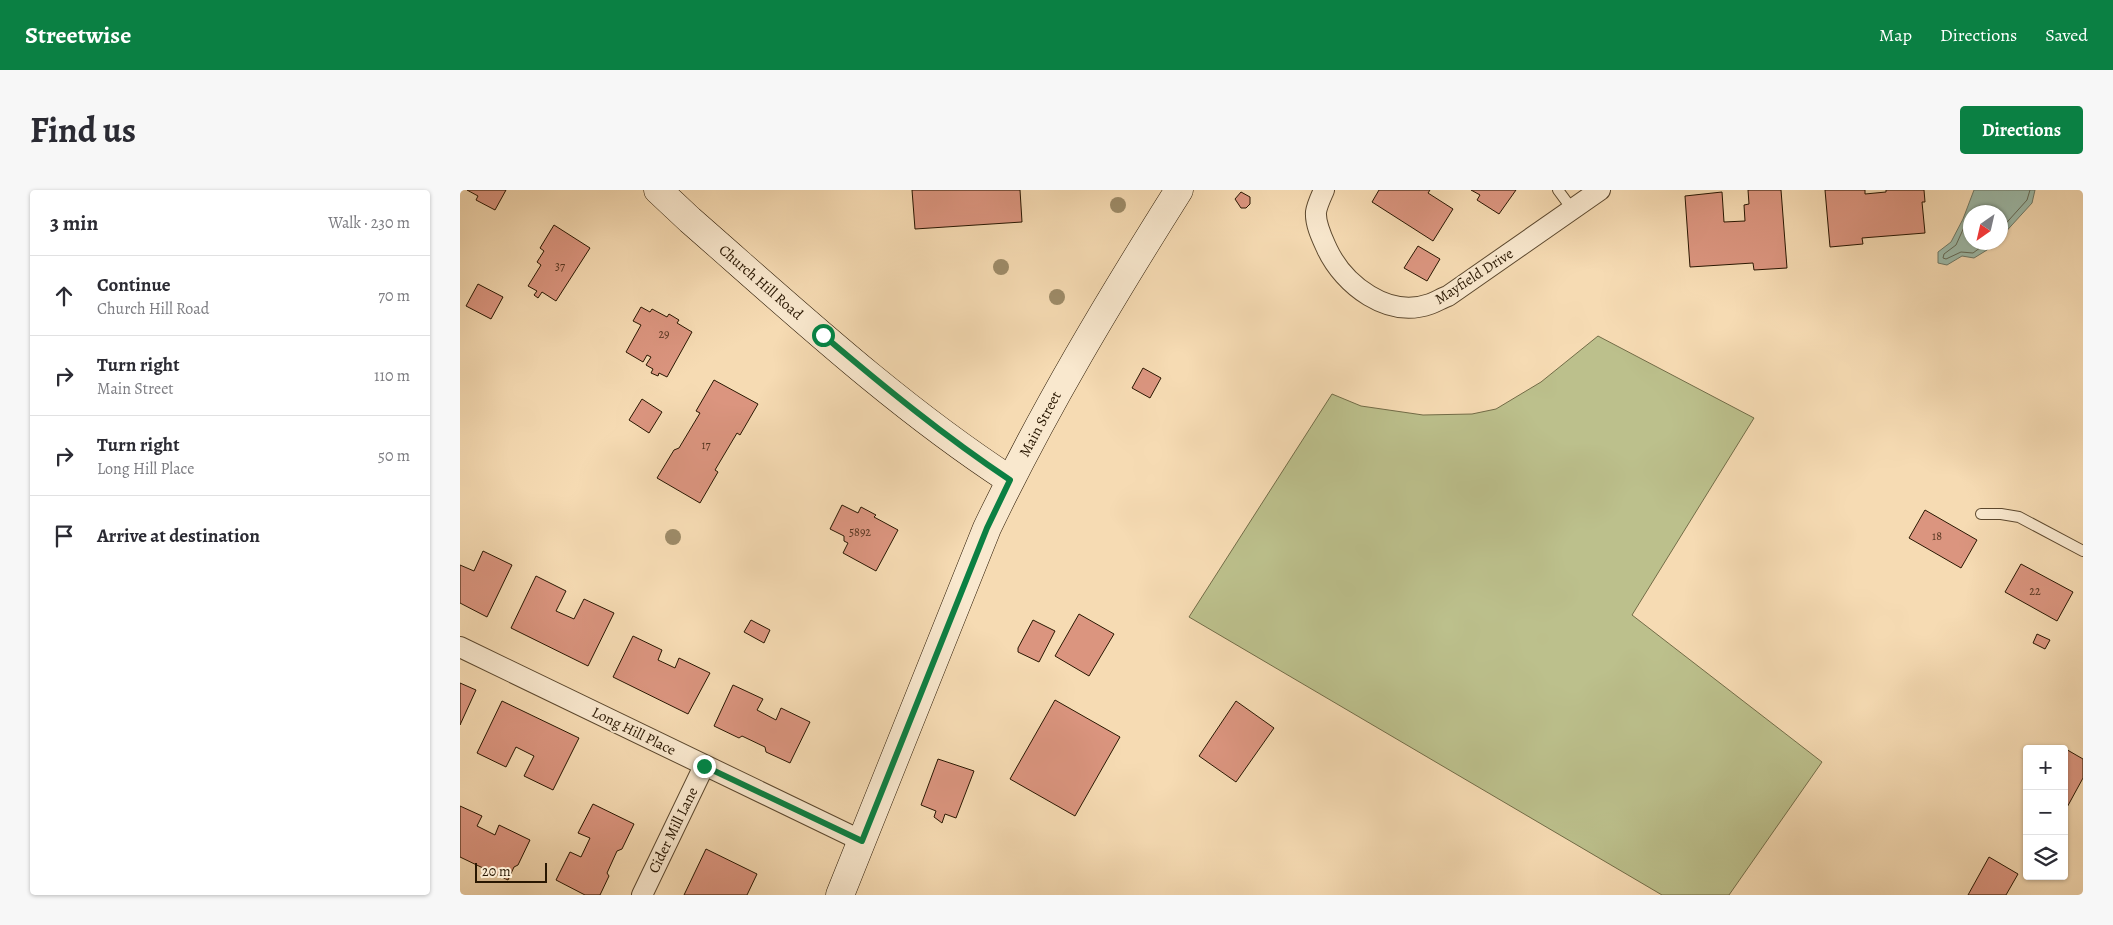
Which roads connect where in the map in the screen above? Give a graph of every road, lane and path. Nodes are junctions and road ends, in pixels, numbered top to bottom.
1 (658, 190) edge
2 (1179, 190) edge
3 (1324, 190) edge
4 (1558, 190) edge
5 (1600, 190) edge
6 (1572, 209) junction
7 (1010, 480) junction
8 (1981, 514) dead end
9 (2083, 551) edge
10 (460, 647) edge
11 (704, 766) junction
12 (862, 841) junction
13 (642, 895) edge
14 (840, 895) edge

1 - 7 main road, Church Hill Road
2 - 7 main road, Main Street
3 - 6 street, Mayfield Drive
4 - 6 lane
5 - 6 street, Mayfield Drive
7 - 12 main road, Main Street
8 - 9 lane
10 - 11 street, Long Hill Place
11 - 12 street, Long Hill Place
11 - 13 street, Cider Mill Lane
12 - 14 main road, Main Street

